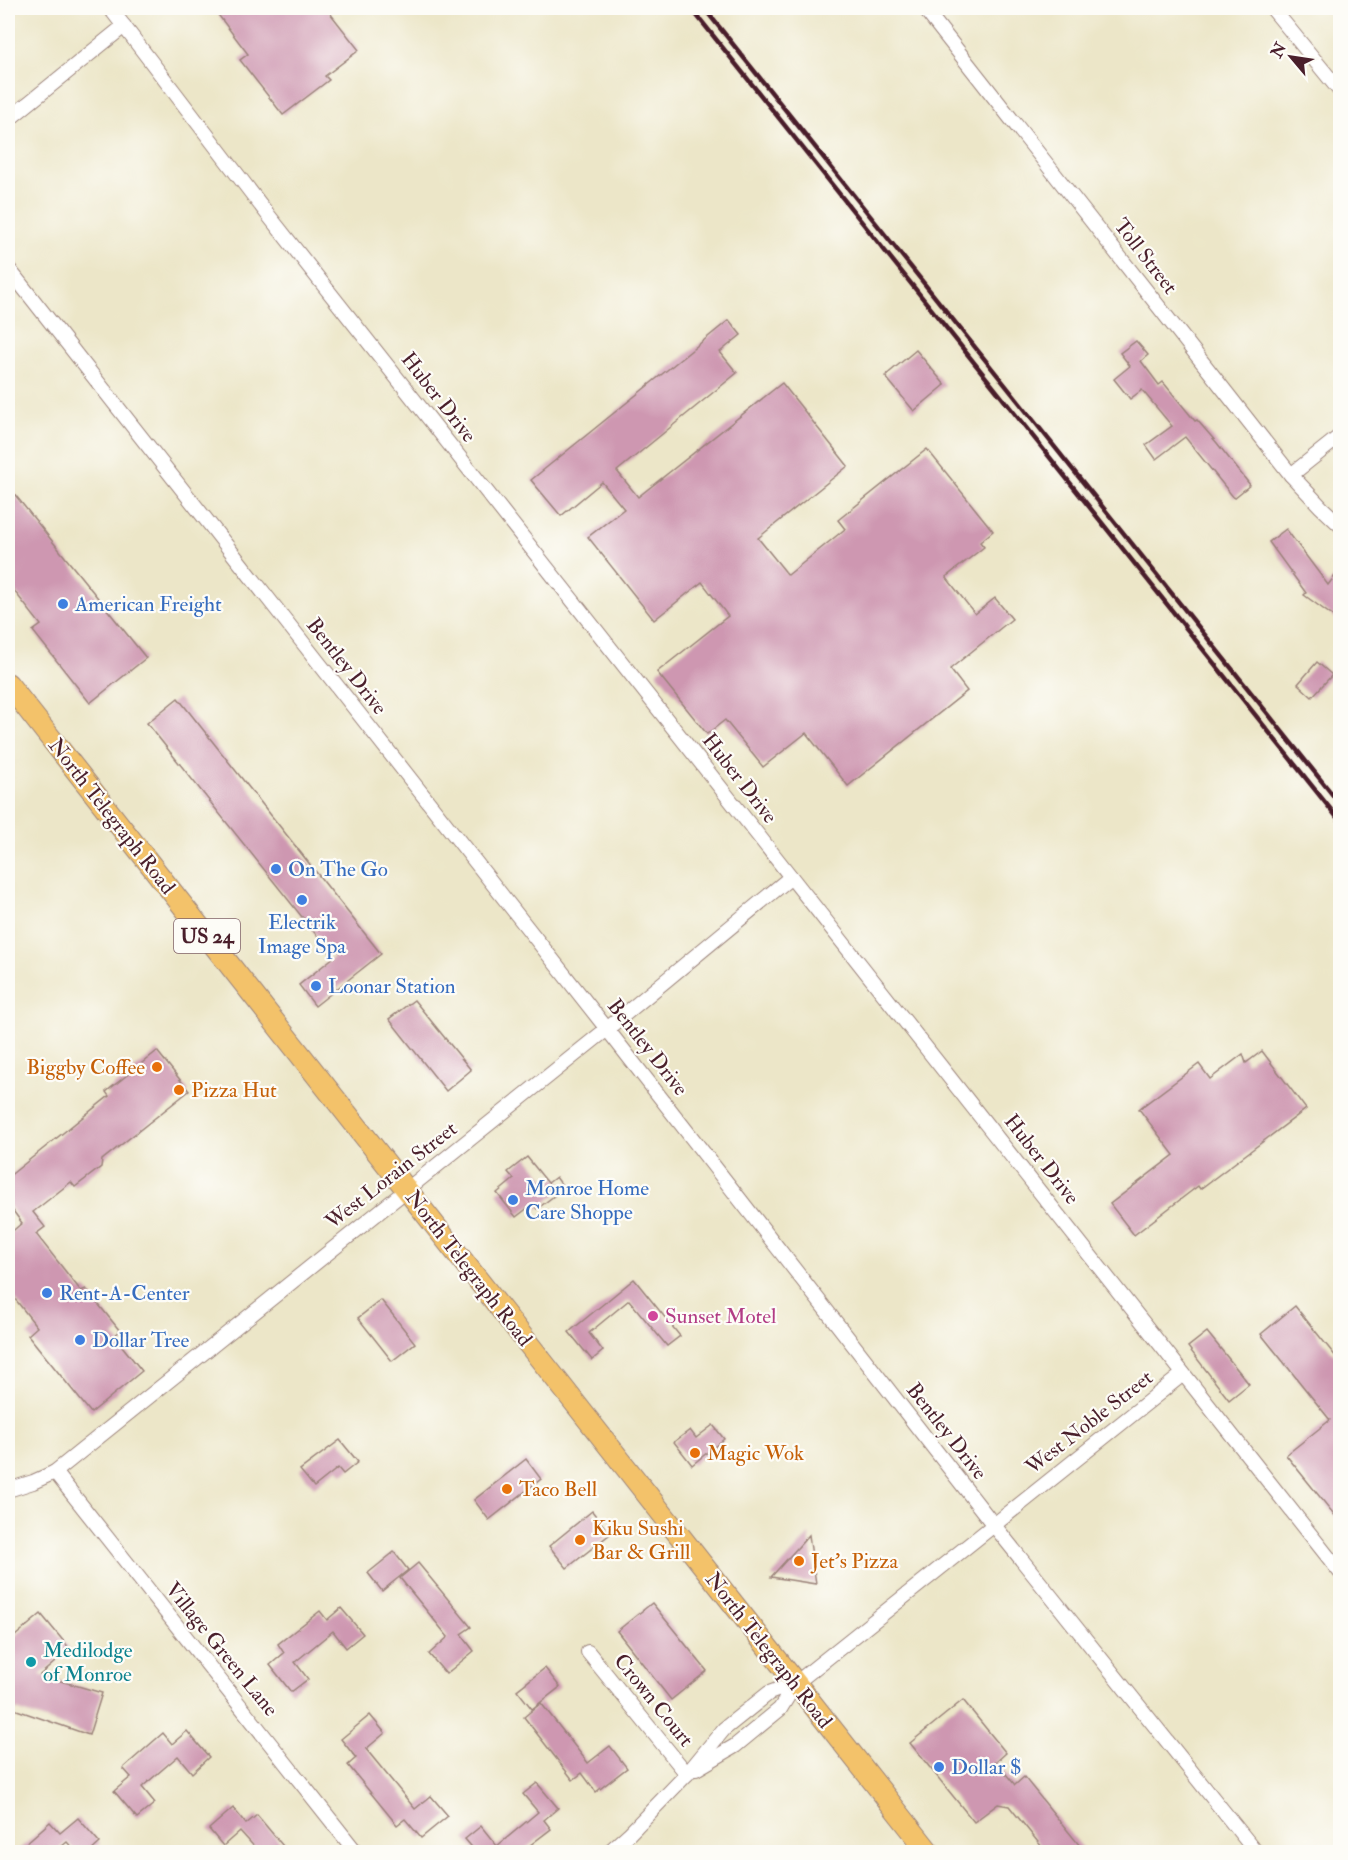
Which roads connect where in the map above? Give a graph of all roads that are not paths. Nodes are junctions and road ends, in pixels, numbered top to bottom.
1 (110, 8) edge
2 (924, 8) edge
3 (1272, 8) edge
4 (124, 26) junction
5 (1341, 91) edge
6 (8, 120) edge
7 (8, 268) edge
8 (1341, 436) edge
9 (1291, 475) junction
10 (1341, 525) edge
11 (8, 684) edge
12 (791, 877) junction
13 (607, 1029) junction
14 (406, 1189) junction
15 (1183, 1374) junction
16 (55, 1472) junction
17 (8, 1490) edge
18 (993, 1524) junction
19 (1341, 1572) edge
20 (588, 1652) dead end
21 (796, 1683) junction
22 (687, 1774) junction
23 (356, 1852) edge
24 (609, 1852) edge
25 (929, 1852) edge
26 (1256, 1852) edge

1 - 4 street, Huber Drive
2 - 9 street, Toll Street
3 - 5 street
4 - 6 street
4 - 12 street, Huber Drive
7 - 13 street, Bentley Drive
8 - 9 street
9 - 10 street, Toll Street
11 - 14 main road, North Telegraph Road / US 24
12 - 13 street, West Lorain Street
12 - 15 street, Huber Drive
13 - 14 street, West Lorain Street
13 - 18 street, Bentley Drive
14 - 16 street, West Lorain Street
14 - 21 main road, North Telegraph Road / US 24
15 - 18 street, West Noble Street
15 - 19 street, Huber Drive
16 - 17 street, West Lorain Street
16 - 23 street, Village Green Lane
18 - 21 street, West Noble Street
18 - 26 street, Bentley Drive
20 - 22 street, Crown Court
21 - 22 street, West Noble Street
21 - 22 street, West Noble Street
21 - 25 main road, North Telegraph Road / US 24
22 - 24 street, West Noble Street

